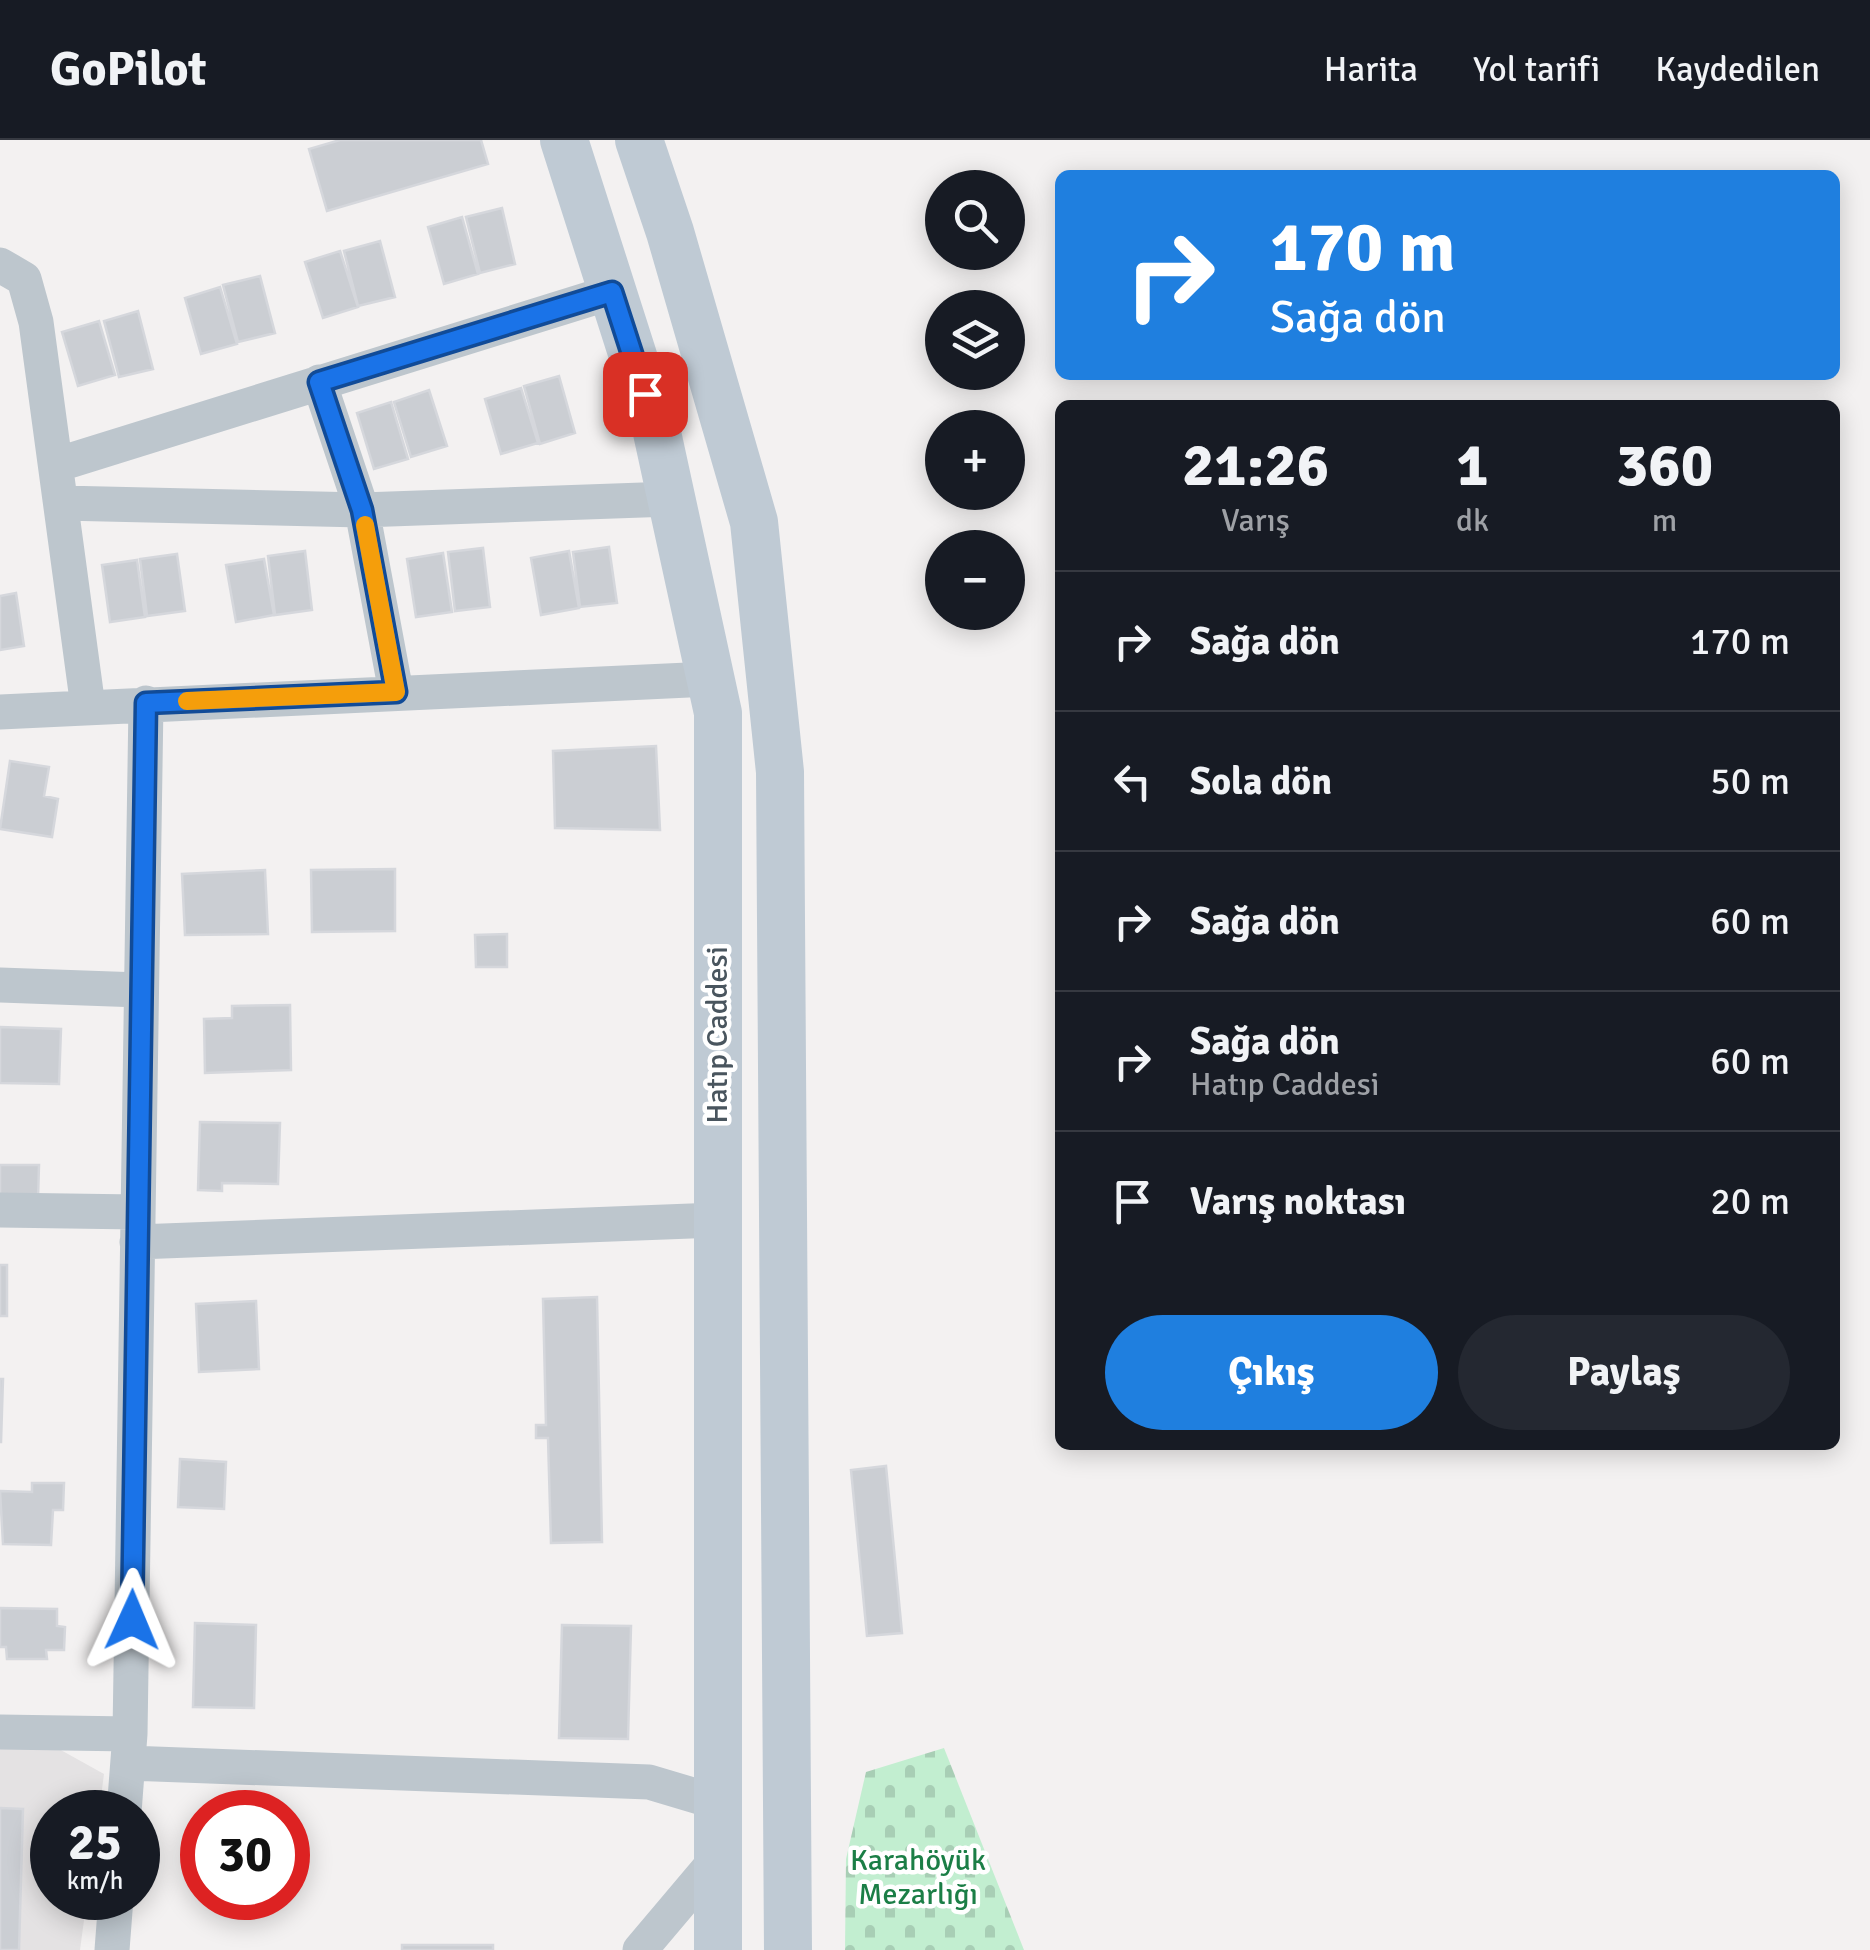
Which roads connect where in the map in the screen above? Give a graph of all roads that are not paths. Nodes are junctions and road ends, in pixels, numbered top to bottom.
1 (564, 140) edge
2 (638, 140) edge
3 (0, 266) edge
4 (612, 292) junction
5 (319, 382) junction
6 (56, 465) junction
7 (671, 499) junction
8 (61, 503) junction
9 (362, 510) junction
10 (710, 679) junction
11 (396, 692) junction
12 (146, 703) junction
13 (88, 706) junction
14 (0, 712) edge
15 (0, 985) edge
16 (140, 990) junction
17 (0, 1210) edge
18 (717, 1220) junction
19 (137, 1227) junction
20 (0, 1732) edge
21 (129, 1749) junction
22 (126, 1790) edge
23 (716, 1802) junction
24 (716, 1860) junction
25 (114, 1920) edge
26 (112, 1950) edge
27 (640, 1950) edge
28 (718, 1950) edge
29 (788, 1950) edge

1 - 4 main road, Hatıp Caddesi
2 - 29 main road
3 - 6 street
4 - 5 street
4 - 7 main road, Hatıp Caddesi
5 - 6 street
5 - 9 street
6 - 8 street
7 - 9 street
7 - 10 main road, Hatıp Caddesi
8 - 9 street
8 - 13 street
9 - 11 street
10 - 11 street
10 - 18 main road, Hatıp Caddesi
11 - 12 street
12 - 13 street
12 - 16 street
13 - 14 street
15 - 16 street
16 - 19 street
17 - 19 street
18 - 19 street
18 - 23 main road, Hatıp Caddesi
19 - 21 street
20 - 21 street
21 - 22 street
21 - 23 street
23 - 24 main road, Hatıp Caddesi
24 - 27 street
24 - 28 main road, Hatıp Caddesi
25 - 26 street

